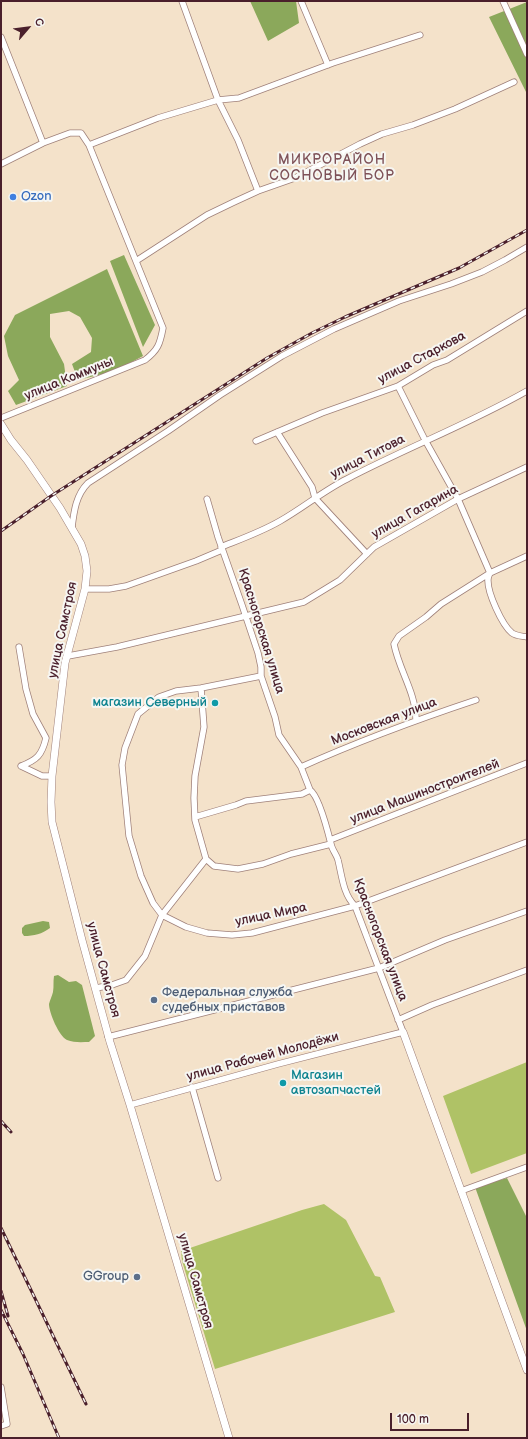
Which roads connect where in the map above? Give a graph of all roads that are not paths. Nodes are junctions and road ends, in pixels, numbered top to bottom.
1 (182, 1) edge
2 (301, 1) edge
3 (503, 1) edge
4 (420, 35) dead end
5 (1, 37) edge
6 (527, 54) edge
7 (328, 65) junction
8 (514, 82) dead end
9 (218, 100) junction
10 (43, 143) junction
11 (89, 145) junction
12 (1, 164) edge
13 (258, 191) junction
14 (527, 247) edge
15 (136, 261) junction
16 (527, 311) edge
17 (398, 386) junction
18 (527, 391) edge
19 (1, 418) edge
20 (1, 424) edge
21 (277, 432) junction
22 (426, 440) junction
23 (256, 441) dead end
24 (527, 467) edge
25 (315, 498) junction
26 (206, 499) dead end
27 (458, 499) junction
28 (72, 527) junction
29 (222, 548) junction
30 (367, 554) junction
31 (527, 556) edge
32 (490, 573) junction
33 (85, 588) junction
34 (246, 616) junction
35 (527, 637) edge
36 (19, 647) dead end
37 (68, 656) junction
38 (261, 676) junction
39 (201, 688) junction
40 (476, 700) dead end
41 (416, 720) junction
42 (527, 763) edge
43 (301, 767) junction
44 (52, 776) junction
45 (310, 790) junction
46 (194, 817) junction
47 (331, 842) junction
48 (527, 842) edge
49 (206, 859) junction
50 (355, 906) junction
51 (527, 912) edge
52 (162, 915) junction
53 (379, 968) junction
54 (527, 970) edge
55 (96, 988) junction
56 (398, 1020) junction
57 (403, 1032) junction
58 (108, 1037) junction
59 (192, 1087) junction
60 (130, 1105) junction
61 (527, 1167) edge
62 (218, 1178) dead end
63 (461, 1191) junction
64 (527, 1370) edge
65 (1, 1387) edge
66 (4, 1425) edge
67 (229, 1438) edge

1 - 9 street
2 - 7 street
3 - 6 street
4 - 7 street
5 - 10 street
7 - 9 street
8 - 13 street
9 - 11 street
9 - 13 street
10 - 11 street
10 - 12 street
11 - 15 street
13 - 15 street
14 - 28 street
15 - 19 street, улица Коммуны
16 - 17 street, улица Старкова
17 - 21 street, улица Старкова
17 - 22 street
18 - 22 street, улица Титова
20 - 28 street, улица Самстроя
21 - 23 street, улица Старкова
21 - 25 street
22 - 25 street, улица Титова
22 - 27 street
24 - 27 street, улица Гагарина
25 - 29 street, улица Титова
25 - 30 street
26 - 29 street, Красногорская улица
27 - 30 street, улица Гагарина
27 - 32 street
28 - 33 street, улица Самстроя
29 - 33 street, улица Титова
29 - 34 street, Красногорская улица
30 - 34 street, улица Гагарина
31 - 32 street
32 - 35 street
32 - 41 street
33 - 37 street, улица Самстроя
34 - 37 street, улица Гагарина
34 - 38 street, Красногорская улица
36 - 44 street
37 - 44 street, улица Самстроя
38 - 39 street
38 - 43 street, Красногорская улица
39 - 46 street
39 - 52 street
40 - 41 street, Московская улица
41 - 43 street, Московская улица
42 - 47 street, улица Машиностроителей
43 - 45 street, Красногорская улица
44 - 55 street, улица Самстроя
45 - 46 street
45 - 47 street, Красногорская улица
46 - 49 street
47 - 49 street, улица Машиностроителей
47 - 50 street, Красногорская улица
48 - 50 street, улица Мира
49 - 52 street
50 - 52 street, улица Мира
50 - 53 street, Красногорская улица
51 - 53 street
52 - 55 street
53 - 56 street, Красногорская улица
53 - 58 street
54 - 56 street
55 - 58 street, улица Самстроя
56 - 57 street, Красногорская улица
57 - 59 street, улица Рабочей Молодёжи
57 - 63 street, Красногорская улица
58 - 60 street, улица Самстроя
59 - 60 street, улица Рабочей Молодёжи
59 - 62 street
60 - 67 street, улица Самстроя
61 - 63 street
63 - 64 street, Красногорская улица
65 - 66 street

